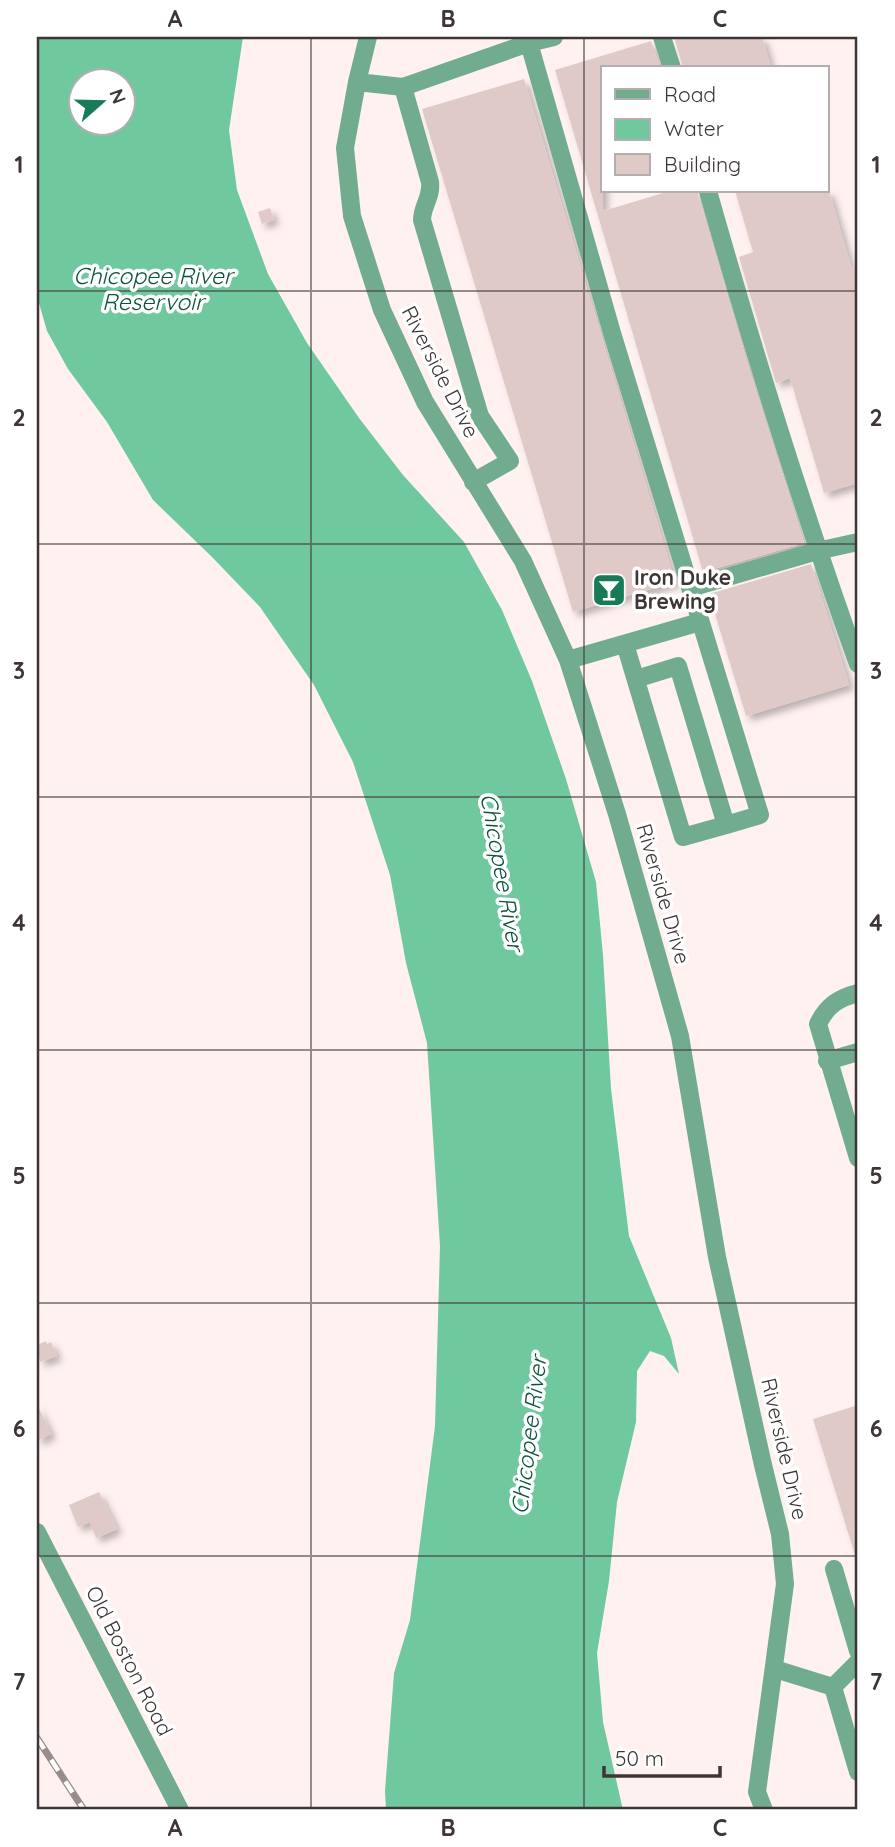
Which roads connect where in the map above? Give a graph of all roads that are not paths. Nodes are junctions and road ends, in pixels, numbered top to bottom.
1 (368, 37) edge
2 (554, 37) edge
3 (662, 37) edge
4 (529, 43) junction
5 (671, 66) edge
6 (357, 82) junction
7 (403, 87) junction
8 (708, 192) edge
9 (473, 482) junction
10 (858, 542) edge
11 (817, 551) junction
12 (690, 588) junction
13 (700, 622) junction
14 (625, 644) junction
15 (568, 660) junction
16 (858, 664) edge
17 (636, 679) junction
18 (726, 825) junction
19 (858, 993) edge
20 (858, 1052) edge
21 (827, 1061) junction
22 (858, 1158) edge
23 (37, 1532) edge
24 (834, 1569) dead end
25 (858, 1651) edge
26 (858, 1662) edge
27 (775, 1670) junction
28 (833, 1687) junction
29 (858, 1772) edge
30 (180, 1810) edge
31 (764, 1810) edge

1 - 6 street, Riverside Drive
2 - 4 street
3 - 5 street
4 - 7 street
4 - 12 street
6 - 7 street
6 - 9 street, Riverside Drive
7 - 9 street
8 - 11 street
9 - 15 street, Riverside Drive
10 - 11 street
11 - 12 street
11 - 16 street
12 - 13 street
13 - 14 street
13 - 18 street
14 - 15 street
14 - 17 street
15 - 27 street, Riverside Drive
17 - 18 street
17 - 18 street
19 - 21 street
20 - 21 street
21 - 22 street
23 - 30 street, Old Boston Road
24 - 25 street
26 - 28 street
27 - 28 street
27 - 31 street, Riverside Drive
28 - 29 street

